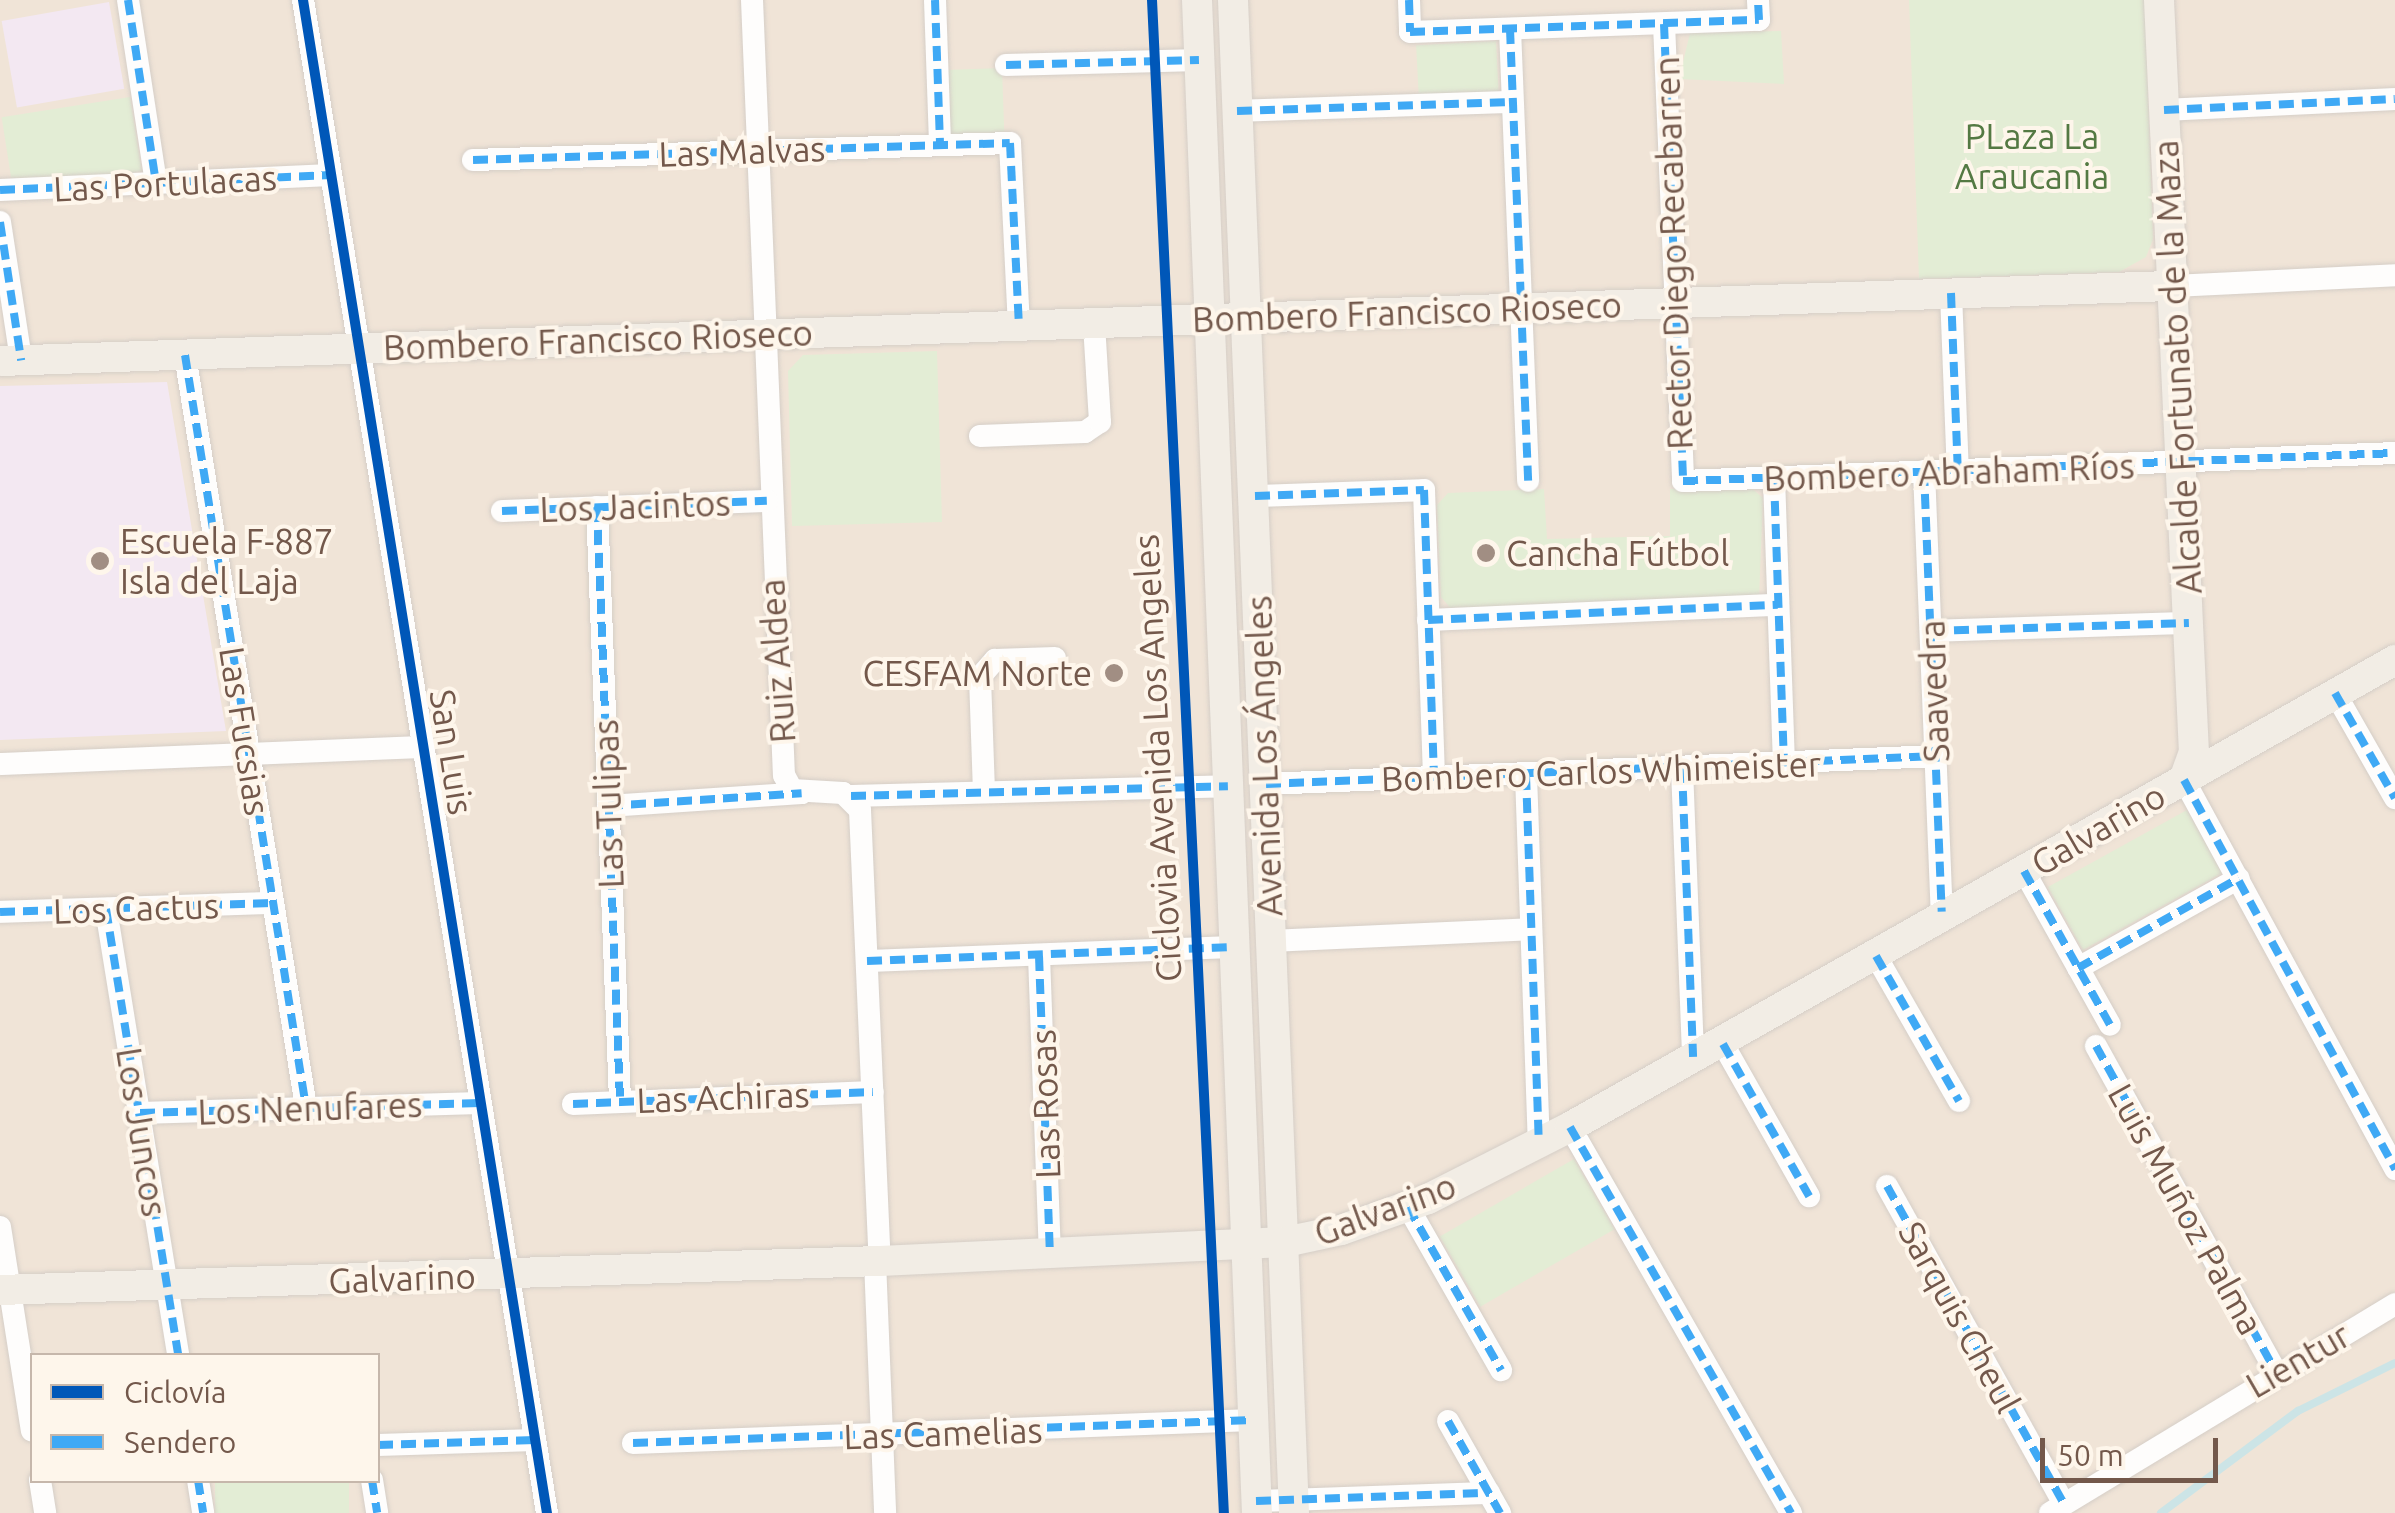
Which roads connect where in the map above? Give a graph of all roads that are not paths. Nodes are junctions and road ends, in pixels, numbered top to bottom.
1 (128, 0) edge
2 (302, 0) edge
3 (752, 0) edge
4 (935, 0) edge
5 (1197, 0) edge
6 (1233, 0) edge
7 (1409, 0) edge
8 (2159, 0) edge
9 (1759, 10) edge
10 (1664, 24) junction
11 (1510, 29) junction
12 (1200, 60) junction
13 (1006, 64) dead end
14 (2395, 99) edge
15 (1512, 102) junction
16 (2164, 110) junction
17 (1237, 111) junction
18 (940, 145) junction
19 (758, 150) junction
20 (473, 160) dead end
21 (331, 175) junction
22 (156, 182) junction
23 (0, 190) edge
24 (0, 222) edge
25 (2395, 275) edge
26 (2174, 286) junction
27 (1951, 294) junction
28 (1676, 303) junction
29 (1520, 308) junction
30 (1246, 318) junction
31 (1210, 319) junction
32 (1094, 323) junction
33 (1019, 326) junction
34 (764, 334) junction
35 (359, 348) junction
36 (185, 355) junction
37 (10, 361) edge
38 (980, 436) dead end
39 (2395, 453) edge
40 (2182, 464) junction
41 (1924, 470) junction
42 (1958, 472) junction
43 (1774, 478) junction
44 (1528, 481) dead end
45 (1683, 482) joint
46 (1255, 496) junction
47 (767, 502) junction
48 (596, 507) junction
49 (502, 511) dead end
50 (1778, 605) junction
51 (1428, 620) junction
52 (2189, 623) junction
53 (1931, 631) junction
54 (1054, 658) dead end
55 (2395, 660) edge
56 (2335, 693) junction
57 (2193, 734) junction
58 (423, 747) junction
59 (249, 753) junction
60 (2227, 755) junction
61 (1936, 756) junction
62 (0, 764) edge
63 (1784, 764) junction
64 (1682, 768) junction
65 (1526, 774) junction
66 (1434, 778) junction
67 (2184, 780) junction
68 (1266, 784) junction
69 (1228, 786) junction
70 (984, 792) junction
71 (802, 793) junction
72 (851, 796) junction
73 (2395, 798) edge
74 (608, 806) junction
75 (2024, 871) junction
76 (2239, 878) junction
77 (272, 903) junction
78 (106, 909) junction
79 (0, 912) edge
80 (1942, 912) junction
81 (1530, 929) junction
82 (1270, 941) junction
83 (1234, 948) junction
84 (1040, 956) junction
85 (1876, 956) junction
86 (866, 960) junction
87 (2078, 968) junction
88 (2110, 1025) dead end
89 (1723, 1044) junction
90 (2096, 1046) dead end
91 (1694, 1056) junction
92 (872, 1092) junction
93 (1960, 1100) dead end
94 (620, 1101) junction
95 (480, 1103) junction
96 (573, 1104) dead end
97 (306, 1108) junction
98 (140, 1113) junction
99 (1570, 1127) junction
100 (1540, 1140) junction
101 (2395, 1168) edge
102 (1886, 1186) dead end
103 (1809, 1196) dead end
104 (1408, 1207) junction
105 (0, 1227) edge
106 (1285, 1242) junction
107 (1246, 1243) junction
108 (1050, 1252) junction
109 (878, 1261) junction
110 (508, 1275) junction
111 (167, 1286) junction
112 (5, 1290) edge
113 (2395, 1304) edge
114 (178, 1353) edge
115 (1501, 1370) dead end
116 (2276, 1372) junction
117 (1253, 1420) junction
118 (30, 1421) edge
119 (1448, 1421) dead end
120 (882, 1436) junction
121 (535, 1440) junction
122 (633, 1444) dead end
123 (380, 1446) edge
124 (41, 1483) edge
125 (198, 1483) edge
126 (372, 1483) edge
127 (1495, 1503) edge
128 (1294, 1506) edge
129 (1256, 1507) edge
130 (2056, 1507) edge
131 (46, 1513) edge
132 (203, 1513) edge
133 (377, 1513) edge
134 (547, 1513) edge
135 (885, 1513) edge
136 (1791, 1513) edge

1 - 22 street
2 - 21 street, San Luis
3 - 19 street, Ruiz Aldea
4 - 18 street
5 - 12 main road, Avenida Los Ángeles
6 - 17 main road, Avenida Los Ángeles
7 - 11 street
8 - 16 main road, Alcalde Fortunato de la Maza
9 - 10 street
10 - 11 street
10 - 28 street, Rector Diego Recabarren
11 - 15 street
12 - 13 street
12 - 31 main road, Avenida Los Ángeles
14 - 16 street
15 - 17 street
15 - 29 street
16 - 26 main road, Alcalde Fortunato de la Maza
17 - 30 main road, Avenida Los Ángeles
18 - 19 street, Las Malvas
18 - 33 street, Las Malvas
19 - 20 street, Las Malvas
19 - 34 street, Ruiz Aldea
21 - 22 street, Las Portulacas
21 - 35 street, San Luis
22 - 23 street, Las Portulacas
24 - 37 street
25 - 26 street, Bombero Francisco Rioseco
26 - 27 main road, Bombero Francisco Rioseco
26 - 40 main road, Alcalde Fortunato de la Maza
27 - 28 main road, Bombero Francisco Rioseco
27 - 42 street
28 - 29 main road, Bombero Francisco Rioseco
28 - 45 street, Rector Diego Recabarren
29 - 30 main road, Bombero Francisco Rioseco
29 - 44 street
30 - 31 main road, Bombero Francisco Rioseco
30 - 46 main road, Avenida Los Ángeles
31 - 32 main road, Bombero Francisco Rioseco
31 - 69 main road, Avenida Los Ángeles
32 - 33 main road, Bombero Francisco Rioseco
32 - 38 street
33 - 34 main road, Bombero Francisco Rioseco
34 - 35 main road, Bombero Francisco Rioseco
34 - 47 street, Ruiz Aldea
35 - 36 main road, Bombero Francisco Rioseco
35 - 58 street, San Luis
36 - 37 main road, Bombero Francisco Rioseco
36 - 59 street, Las Fucsias
39 - 40 street, Bombero Abraham Ríos
40 - 42 street, Bombero Abraham Ríos
40 - 52 main road, Alcalde Fortunato de la Maza
41 - 42 street, Bombero Abraham Ríos
41 - 43 street, Bombero Abraham Ríos
41 - 53 street, Saavedra
43 - 45 street, Bombero Abraham Ríos
43 - 50 street
46 - 51 street
46 - 68 main road, Avenida Los Ángeles
47 - 48 street, Los Jacintos
47 - 71 street, Ruiz Aldea
48 - 49 street, Los Jacintos
48 - 74 street, Las Tulipas
50 - 51 street
50 - 63 street
51 - 66 street
52 - 53 street
52 - 57 main road, Alcalde Fortunato de la Maza
53 - 61 street, Saavedra
54 - 70 street
55 - 56 main road, Galvarino
56 - 60 main road, Galvarino
56 - 73 street
57 - 60 main road
57 - 67 main road, Alcalde Fortunato de la Maza
58 - 59 street
58 - 95 street, San Luis
59 - 62 street
59 - 77 street, Las Fucsias
60 - 67 main road, Galvarino
61 - 63 street, Bombero Carlos Whimeister
61 - 80 street, Saavedra
63 - 64 street, Bombero Carlos Whimeister
64 - 65 street, Bombero Carlos Whimeister
64 - 91 street
65 - 66 street, Bombero Carlos Whimeister
65 - 81 street
66 - 68 street, Bombero Carlos Whimeister
67 - 75 main road, Galvarino
67 - 76 street
68 - 82 main road, Avenida Los Ángeles
69 - 70 street
69 - 83 main road, Avenida Los Ángeles
70 - 72 street
71 - 72 street, Ruiz Aldea
71 - 74 street
72 - 86 street
74 - 94 street, Las Tulipas
75 - 80 main road, Galvarino
75 - 87 street
76 - 87 street
76 - 101 street
77 - 78 street, Los Cactus
77 - 97 street, Las Fucsias
78 - 79 street, Los Cactus
78 - 98 street, Los Juncos
80 - 85 main road, Galvarino
81 - 82 street
81 - 100 street
82 - 106 main road, Avenida Los Ángeles
83 - 84 street
83 - 107 main road, Avenida Los Ángeles
84 - 86 street
84 - 108 street, Las Rosas
85 - 89 main road, Galvarino
85 - 93 street
86 - 92 street
87 - 88 street
89 - 91 main road, Galvarino
89 - 103 street
90 - 116 street, Luis Muñoz Palma
91 - 99 main road, Galvarino
92 - 94 street, Las Achiras
92 - 109 street
94 - 96 street, Las Achiras
95 - 97 street, Los Nenufares
95 - 110 street, San Luis
97 - 98 street, Los Nenufares
98 - 111 street, Los Juncos
99 - 100 main road, Galvarino
99 - 136 street
100 - 104 main road, Galvarino
102 - 130 street, Sarquis Cheul
104 - 106 main road, Galvarino
104 - 115 street
105 - 112 street
106 - 107 main road, Galvarino
106 - 128 main road, Avenida Los Ángeles
107 - 108 main road, Galvarino
107 - 117 main road, Avenida Los Ángeles
108 - 109 main road, Galvarino
109 - 110 main road, Galvarino
109 - 120 street
110 - 111 main road, Galvarino
110 - 121 street, San Luis
111 - 112 main road, Galvarino
111 - 114 street, Los Juncos
112 - 118 street
113 - 116 street, Lientur
116 - 130 street, Lientur
117 - 120 street, Las Camelias
117 - 129 main road, Avenida Los Ángeles
119 - 127 street
120 - 122 street, Las Camelias
120 - 135 street
121 - 123 street
121 - 134 street, San Luis
124 - 131 street
125 - 132 street
126 - 133 street
127 - 128 street
128 - 129 street

